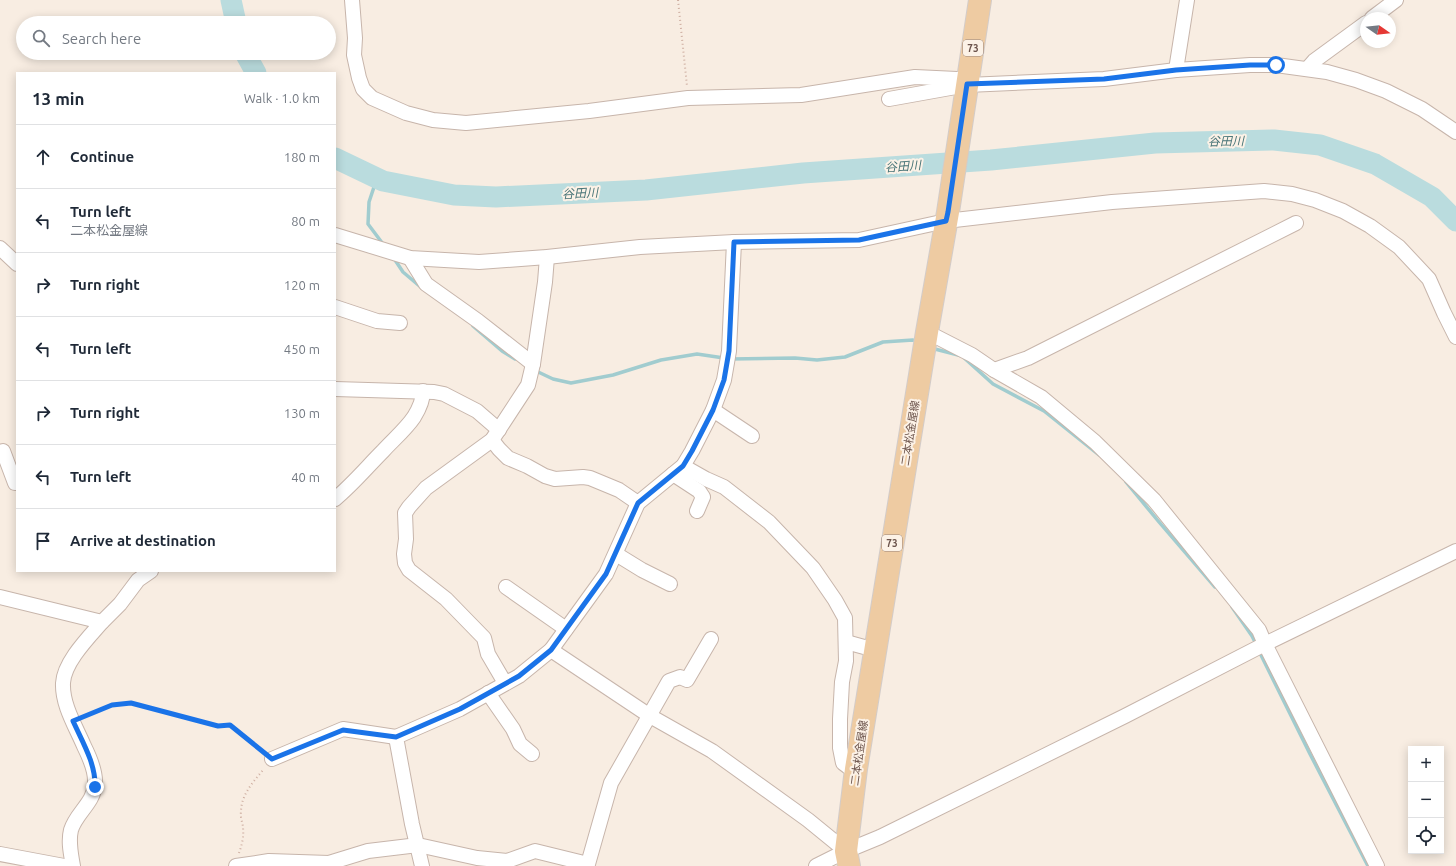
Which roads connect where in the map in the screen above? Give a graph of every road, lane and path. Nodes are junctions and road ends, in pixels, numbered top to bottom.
1 (352, 0) edge
2 (678, 0) edge
3 (980, 0) edge
4 (1187, 0) edge
5 (1396, 0) edge
6 (1380, 12) edge
7 (1360, 27) edge
8 (1308, 69) junction
9 (1176, 70) junction
10 (966, 91) junction
11 (688, 98) junction
12 (889, 99) dead end
13 (1456, 132) edge
14 (947, 217) junction
15 (1296, 223) dead end
16 (336, 235) edge
17 (734, 242) junction
18 (0, 248) edge
19 (547, 257) junction
20 (410, 258) junction
21 (16, 263) edge
22 (336, 307) edge
23 (400, 323) dead end
24 (927, 332) junction
25 (1456, 337) edge
26 (533, 364) junction
27 (994, 370) junction
28 (336, 389) edge
29 (423, 390) junction
30 (713, 410) junction
31 (496, 435) junction
32 (752, 436) dead end
33 (3, 451) dead end
34 (678, 470) junction
35 (16, 483) edge
36 (336, 498) edge
37 (638, 503) junction
38 (697, 512) dead end
39 (1456, 551) edge
40 (616, 554) junction
41 (150, 572) edge
42 (670, 584) dead end
43 (506, 587) dead end
44 (0, 597) edge
45 (102, 622) junction
46 (566, 629) junction
47 (711, 639) dead end
48 (846, 642) junction
49 (1265, 644) junction
50 (551, 650) junction
51 (875, 650) junction
52 (506, 683) junction
53 (488, 693) junction
54 (650, 716) junction
55 (840, 719) junction
56 (73, 721) junction
57 (863, 722) junction
58 (396, 737) junction
59 (532, 754) dead end
60 (272, 759) junction
61 (855, 772) junction
62 (418, 846) junction
63 (0, 854) edge
64 (848, 858) edge
65 (238, 860) edge
66 (518, 861) edge
67 (64, 866) edge
68 (73, 866) edge
69 (422, 866) edge
70 (816, 866) edge
71 (1377, 866) edge

1 - 11 street
2 - 11 path
3 - 10 main road, 二本松金屋線 / 73
4 - 9 street
5 - 6 street
7 - 8 street
8 - 9 street
8 - 13 street
9 - 10 street
10 - 11 street
10 - 12 street
10 - 14 main road, 二本松金屋線 / 73
14 - 17 street
14 - 24 main road, 二本松金屋線 / 73
14 - 25 street
15 - 27 street
16 - 20 street
17 - 19 street
17 - 30 street
18 - 21 street
19 - 20 street
19 - 26 street
20 - 26 street
22 - 23 street
24 - 27 street
24 - 51 main road, 二本松金屋線 / 73
26 - 31 street
27 - 49 street
28 - 29 street
29 - 31 street
29 - 36 street
30 - 32 street
30 - 34 street
31 - 37 street
31 - 52 street
33 - 35 street
34 - 37 street
34 - 38 street
34 - 48 street
37 - 40 street
39 - 49 street
40 - 42 street
40 - 46 street
41 - 45 street
43 - 46 street
44 - 45 street
45 - 56 street
46 - 50 street
47 - 54 street
48 - 51 street
48 - 55 street
49 - 64 street
49 - 71 street
50 - 52 street
50 - 54 street
51 - 57 main road, 二本松金屋線 / 73
52 - 53 street
53 - 58 street
53 - 59 street
54 - 64 street
54 - 66 street
55 - 57 street
55 - 61 street
56 - 60 path
56 - 68 street
57 - 61 main road, 二本松金屋線 / 73
58 - 60 street
58 - 62 street
60 - 65 path
61 - 64 main road, 二本松金屋線 / 73
62 - 65 street
62 - 66 street
62 - 69 street
63 - 67 street
64 - 70 street

